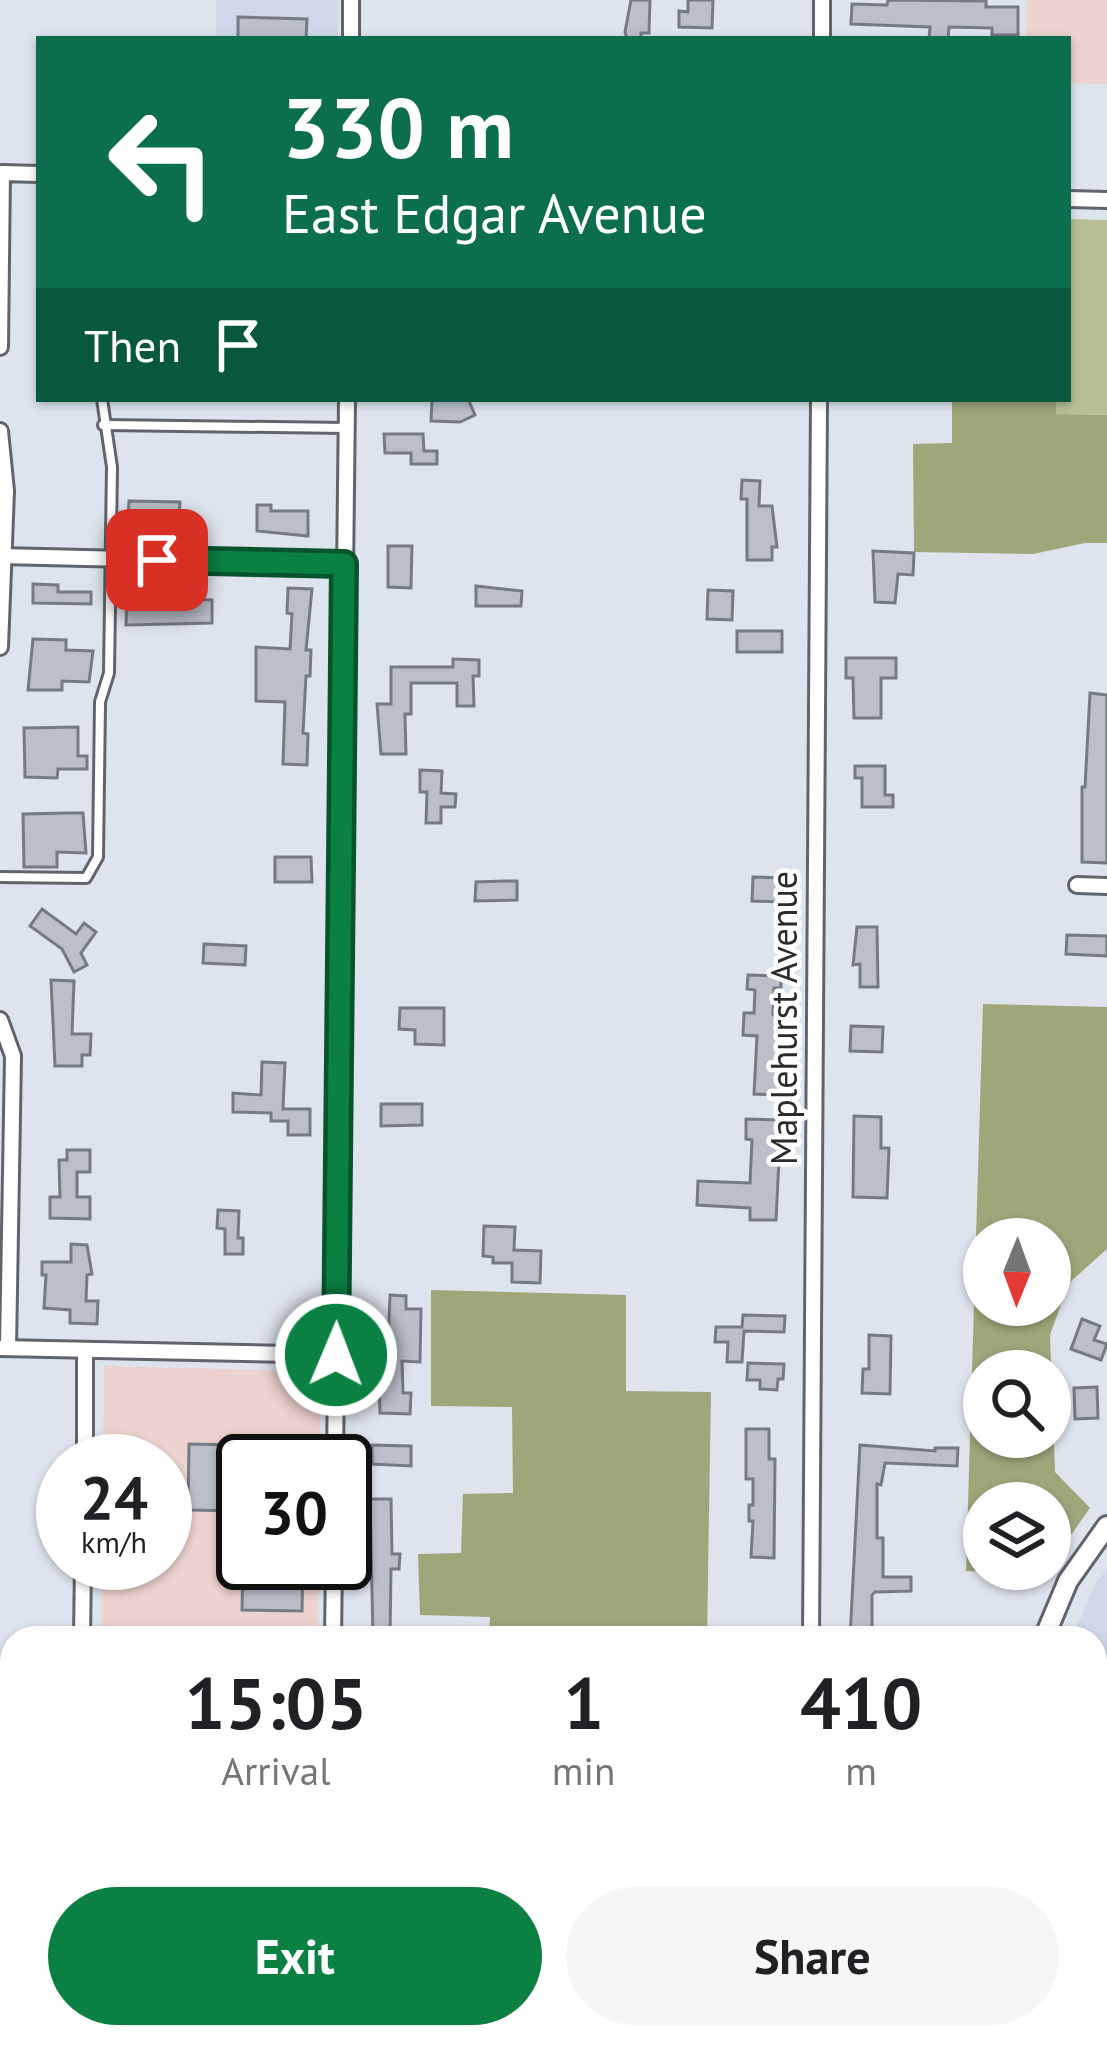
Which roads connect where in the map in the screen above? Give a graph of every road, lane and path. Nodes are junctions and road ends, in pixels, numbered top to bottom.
1 (351, 0) edge
2 (822, 0) edge
3 (351, 36) edge
4 (822, 36) edge
5 (2, 173) edge
6 (36, 174) edge
7 (1071, 200) edge
8 (1107, 200) edge
9 (0, 334) edge
10 (0, 346) edge
11 (101, 402) edge
12 (347, 402) edge
13 (819, 402) edge
14 (103, 424) junction
15 (347, 428) junction
16 (0, 431) edge
17 (2, 556) edge
18 (111, 559) junction
19 (344, 564) junction
20 (0, 647) edge
21 (0, 877) edge
22 (1077, 885) dead end
23 (1107, 886) edge
24 (0, 1020) edge
25 (4, 1348) edge
26 (86, 1350) junction
27 (336, 1355) junction
28 (85, 1434) edge
29 (335, 1434) edge
30 (1107, 1526) edge
31 (83, 1590) edge
32 (334, 1590) edge
33 (82, 1626) edge
34 (333, 1626) edge
35 (811, 1626) edge
36 (1049, 1626) edge

1 - 3 street
2 - 4 street
5 - 6 street
5 - 9 street
7 - 8 street
9 - 10 street
11 - 14 lane
12 - 15 street
13 - 35 street, Maplehurst Avenue
14 - 15 lane
14 - 18 lane
15 - 19 street
16 - 17 street
17 - 18 street
17 - 20 street
18 - 19 street
18 - 21 lane
19 - 27 street
22 - 23 street
24 - 25 street
25 - 26 street
26 - 27 street
26 - 28 street
27 - 29 street
30 - 36 street
31 - 33 street
32 - 34 street

